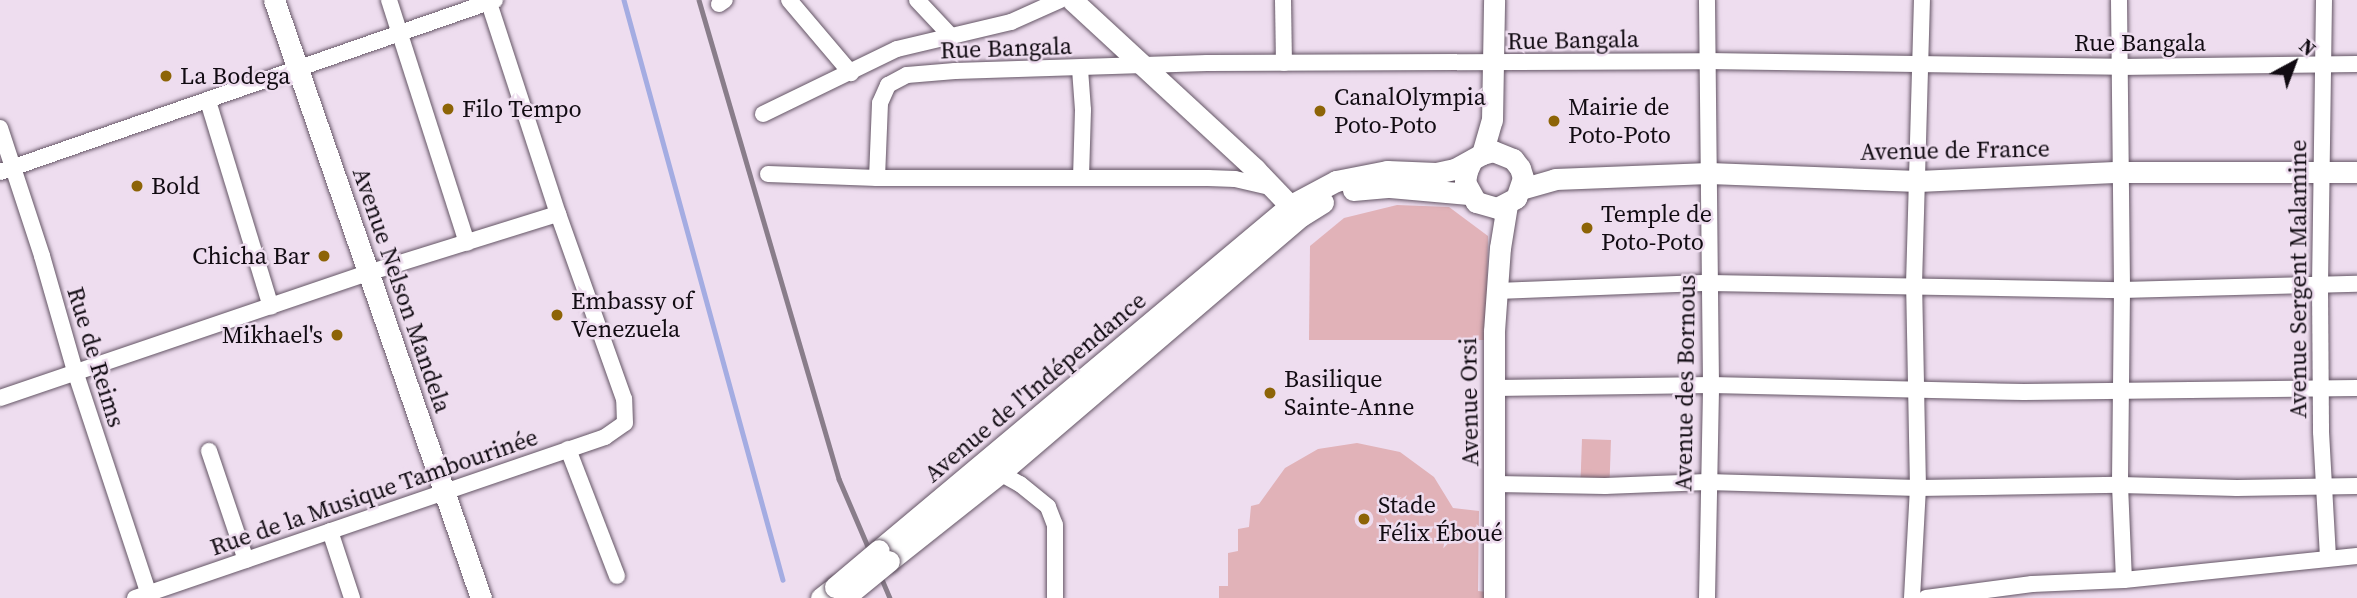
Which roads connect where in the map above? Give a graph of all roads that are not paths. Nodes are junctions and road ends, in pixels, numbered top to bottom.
1 (274, 0) edge
2 (388, 0) edge
3 (789, 0) edge
4 (917, 0) edge
5 (1060, 0) edge
6 (1072, 0) edge
7 (1283, 0) edge
8 (1494, 0) edge
9 (1707, 0) edge
10 (1922, 0) edge
11 (2119, 0) edge
12 (2324, 0) edge
13 (490, 1) edge
14 (400, 32) junction
15 (949, 34) junction
16 (1706, 61) junction
17 (1284, 63) junction
18 (1493, 63) junction
19 (1920, 64) junction
20 (2323, 64) junction
21 (2357, 64) edge
22 (1141, 65) junction
23 (2119, 67) junction
24 (297, 69) junction
25 (1080, 69) junction
26 (851, 73) junction
27 (208, 101) junction
28 (1493, 102) junction
29 (763, 114) dead end
30 (0, 128) edge
31 (1477, 157) junction
32 (1517, 163) junction
33 (7, 170) edge
34 (2320, 171) junction
35 (2357, 172) edge
36 (1709, 173) junction
37 (2120, 173) junction
38 (768, 174) dead end
39 (1081, 177) junction
40 (877, 178) junction
41 (1555, 179) junction
42 (1918, 181) junction
43 (1267, 187) junction
44 (1469, 194) junction
45 (1505, 200) junction
46 (558, 214) junction
47 (1291, 215) junction
48 (467, 243) junction
49 (368, 273) junction
50 (1709, 283) junction
51 (2320, 284) junction
52 (2357, 284) edge
53 (1914, 285) junction
54 (2122, 290) junction
55 (1497, 291) junction
56 (271, 307) junction
57 (75, 371) junction
58 (1711, 385) junction
59 (1495, 388) junction
60 (1918, 388) junction
61 (2321, 388) junction
62 (2357, 388) edge
63 (2122, 389) junction
64 (0, 398) edge
65 (568, 449) junction
66 (209, 451) dead end
67 (1000, 472) junction
68 (1707, 482) junction
69 (1496, 484) junction
70 (2120, 485) junction
71 (2325, 486) junction
72 (2357, 486) edge
73 (1918, 488) junction
74 (446, 491) junction
75 (330, 531) junction
76 (884, 556) junction
77 (2357, 556) edge
78 (2328, 558) junction
79 (247, 560) junction
80 (617, 576) dead end
81 (2124, 580) junction
82 (834, 594) edge
83 (144, 597) edge
84 (352, 598) edge
85 (481, 598) edge
86 (1055, 598) edge
87 (1494, 598) edge
88 (1707, 598) edge
89 (1912, 598) edge
90 (1926, 598) edge

1 - 24 main road, Avenue Nelson Mandela
2 - 14 street
3 - 26 street
4 - 15 street
5 - 15 street
6 - 22 main road
7 - 17 street
8 - 18 main road
9 - 16 street, Avenue des Bornous
10 - 19 street
11 - 23 street
12 - 20 street, Avenue Sergent Malamine
13 - 14 street
13 - 46 street
14 - 24 street
14 - 48 street
15 - 26 street
16 - 18 street, Rue Bangala
16 - 19 street, Rue Bangala
16 - 36 street, Avenue des Bornous
17 - 18 street, Rue Bangala
17 - 22 street, Rue Bangala
18 - 28 main road
19 - 23 street, Rue Bangala
19 - 42 street
20 - 21 street, Rue Bangala
20 - 23 street, Rue Bangala
20 - 34 street, Avenue Sergent Malamine
22 - 25 street, Rue Bangala
22 - 43 main road
23 - 37 street
24 - 27 street
24 - 49 main road, Avenue Nelson Mandela
25 - 39 street
25 - 40 street, Rue Bangala
26 - 29 street
27 - 33 street
27 - 56 street
28 - 31 main road
28 - 32 main road
30 - 33 street, Rue de Reims
31 - 32 main road
31 - 44 main road
31 - 47 main road, Avenue de l'Indépendance
32 - 41 main road
32 - 45 main road
33 - 57 street, Rue de Reims
34 - 35 main road, Avenue de France
34 - 37 main road, Avenue de France
34 - 51 street, Avenue Sergent Malamine
36 - 41 main road, Avenue de France
36 - 42 main road, Avenue de France
36 - 50 street, Avenue des Bornous
37 - 42 main road, Avenue de France
37 - 54 street
38 - 40 street
39 - 40 street
39 - 43 street
41 - 45 main road
42 - 53 street
43 - 47 main road
44 - 45 main road
44 - 47 main road, Avenue de l'Indépendance
45 - 55 main road, Avenue Orsi
46 - 48 street
46 - 65 street, Rue de la Musique Tambourinée
47 - 67 main road, Avenue de l'Indépendance
47 - 76 main road, Avenue de l'Indépendance
48 - 49 street
49 - 56 street
49 - 74 main road, Avenue Nelson Mandela
50 - 53 street
50 - 55 street
50 - 58 street, Avenue des Bornous
51 - 52 street
51 - 54 street
51 - 61 street, Avenue Sergent Malamine
53 - 54 street
53 - 60 street
54 - 63 street
55 - 59 main road, Avenue Orsi
56 - 57 street
57 - 64 street
57 - 83 street, Rue de Reims
58 - 59 street
58 - 60 street
58 - 68 street, Avenue des Bornous
59 - 69 main road, Avenue Orsi
60 - 63 street
60 - 73 street
61 - 62 street
61 - 63 street
61 - 71 street, Avenue Sergent Malamine
63 - 70 street
65 - 74 street, Rue de la Musique Tambourinée
65 - 80 street
66 - 79 street
67 - 76 main road, Avenue de l'Indépendance
67 - 86 street
68 - 69 street
68 - 73 street
68 - 88 street, Avenue des Bornous
69 - 87 main road, Avenue Orsi
70 - 71 street
70 - 73 street
70 - 81 street
71 - 72 street
71 - 78 street, Avenue Sergent Malamine
73 - 89 street
74 - 75 street, Rue de la Musique Tambourinée
74 - 85 main road, Avenue Nelson Mandela
75 - 79 street, Rue de la Musique Tambourinée
75 - 84 street
76 - 82 main road, Avenue de l'Indépendance, bridge
77 - 78 street
78 - 81 street
79 - 83 street, Rue de la Musique Tambourinée
81 - 90 street

